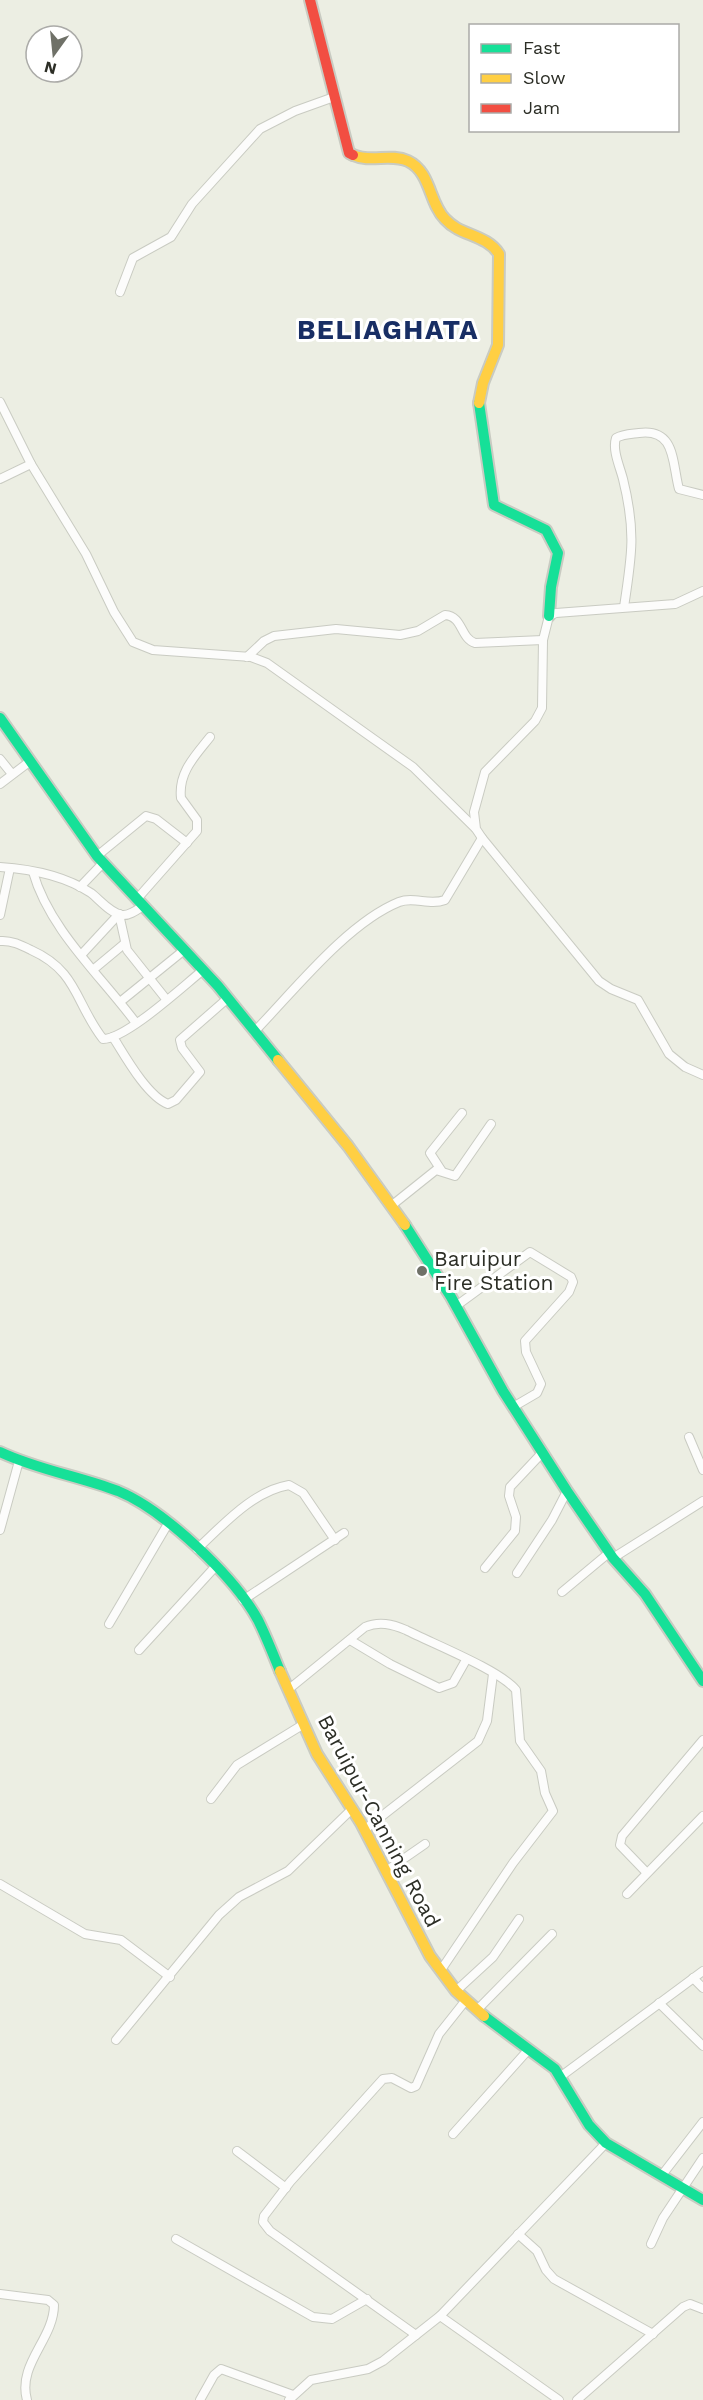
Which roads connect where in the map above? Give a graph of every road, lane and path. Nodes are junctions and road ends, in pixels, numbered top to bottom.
1 (310, 0) edge
2 (334, 97) junction
3 (120, 292) dead end
4 (0, 402) edge
5 (31, 464) junction
6 (0, 479) edge
7 (703, 495) edge
8 (703, 591) edge
9 (624, 607) junction
10 (549, 616) junction
11 (543, 640) junction
12 (247, 657) junction
13 (0, 718) edge
14 (210, 737) dead end
15 (0, 759) edge
16 (29, 762) junction
17 (12, 774) junction
18 (0, 783) edge
19 (476, 830) junction
20 (482, 838) junction
21 (187, 843) junction
22 (100, 860) junction
23 (0, 867) edge
24 (10, 868) junction
25 (33, 872) junction
26 (80, 887) junction
27 (140, 903) junction
28 (119, 914) junction
29 (0, 915) edge
30 (0, 940) edge
31 (124, 944) junction
32 (183, 951) junction
33 (82, 954) junction
34 (94, 969) junction
35 (202, 971) junction
36 (149, 980) junction
37 (228, 998) junction
38 (166, 999) junction
39 (120, 1002) junction
40 (136, 1023) junction
41 (254, 1032) junction
42 (113, 1037) junction
43 (703, 1075) edge
44 (462, 1113) dead end
45 (491, 1124) dead end
46 (441, 1170) junction
47 (391, 1206) junction
48 (456, 1306) junction
49 (513, 1407) junction
50 (689, 1437) dead end
51 (0, 1452) edge
52 (542, 1453) junction
53 (19, 1461) junction
54 (703, 1470) edge
55 (567, 1491) junction
56 (703, 1501) edge
57 (169, 1522) junction
58 (0, 1530) edge
59 (344, 1533) dead end
60 (334, 1540) junction
61 (197, 1549) junction
62 (612, 1555) junction
63 (215, 1567) junction
64 (485, 1568) dead end
65 (517, 1573) dead end
66 (562, 1592) dead end
67 (243, 1600) junction
68 (109, 1624) dead end
69 (350, 1640) junction
70 (139, 1650) dead end
71 (466, 1660) junction
72 (494, 1674) junction
73 (703, 1681) edge
74 (289, 1689) junction
75 (304, 1724) junction
76 (703, 1740) edge
77 (211, 1799) dead end
78 (352, 1809) junction
79 (703, 1816) edge
80 (364, 1830) junction
81 (425, 1844) dead end
82 (386, 1871) junction
83 (646, 1872) junction
84 (0, 1884) edge
85 (627, 1894) dead end
86 (519, 1919) dead end
87 (552, 1934) dead end
88 (441, 1970) junction
89 (703, 1971) edge
90 (170, 1977) junction
91 (693, 1978) junction
92 (703, 1988) edge
93 (456, 1991) junction
94 (466, 2000) junction
95 (659, 2003) junction
96 (477, 2010) junction
97 (117, 2040) dead end
98 (703, 2046) edge
99 (529, 2049) junction
100 (560, 2077) junction
101 (703, 2122) edge
102 (453, 2134) dead end
103 (606, 2143) junction
104 (237, 2151) dead end
105 (703, 2158) edge
106 (662, 2175) junction
107 (682, 2187) junction
108 (286, 2188) junction
109 (703, 2200) edge
110 (519, 2234) junction
111 (176, 2239) dead end
112 (651, 2244) dead end
113 (0, 2294) edge
114 (367, 2299) junction
115 (703, 2309) edge
116 (440, 2316) junction
117 (653, 2334) junction
118 (416, 2335) junction
119 (291, 2398) edge
120 (27, 2400) edge
121 (200, 2400) edge
122 (559, 2400) edge
123 (577, 2400) edge

1 - 2 street
2 - 3 street
2 - 10 street
4 - 5 street
5 - 6 street
5 - 12 street
7 - 9 street
8 - 9 street
9 - 10 street
10 - 11 street
11 - 12 street
11 - 19 street
12 - 19 street
13 - 16 street
14 - 21 street
15 - 17 street
16 - 17 street
16 - 22 street
17 - 18 street
19 - 20 street
20 - 41 street
20 - 43 street
21 - 22 street
21 - 27 street
22 - 26 street
22 - 27 street
23 - 24 street
24 - 25 street
24 - 29 street
25 - 26 street
25 - 33 street
26 - 28 street
27 - 28 street
27 - 32 street
28 - 31 street
28 - 33 street
30 - 42 street
31 - 34 street
31 - 36 street
32 - 35 street
32 - 36 street
33 - 34 street
34 - 39 street
35 - 37 street
35 - 38 street
36 - 38 street
36 - 39 street
37 - 41 street
37 - 42 street
38 - 40 street
39 - 40 street
40 - 42 street
41 - 47 street
44 - 46 street
45 - 46 street
46 - 47 street
47 - 48 street
48 - 49 street
48 - 49 street
49 - 52 street
50 - 54 street
51 - 53 street, Baruipur-Canning Road
52 - 55 street
52 - 64 street
53 - 57 street, Baruipur-Canning Road
53 - 58 street
55 - 62 street
55 - 65 street
56 - 62 street
57 - 61 street, Baruipur-Canning Road
57 - 68 street
59 - 60 street
60 - 61 street
60 - 67 street
61 - 63 street, Baruipur-Canning Road
62 - 66 street
62 - 73 street
63 - 67 street, Baruipur-Canning Road
63 - 70 street
67 - 74 street, Baruipur-Canning Road
69 - 71 street
69 - 71 street
69 - 74 street
71 - 72 street
72 - 80 street
72 - 88 street
74 - 75 street, Baruipur-Canning Road
75 - 77 street
75 - 78 street, Baruipur-Canning Road
76 - 83 street
78 - 80 street, Baruipur-Canning Road
78 - 90 street
79 - 83 street
80 - 82 street, Baruipur-Canning Road
81 - 82 street
82 - 88 street, Baruipur-Canning Road
83 - 85 street
84 - 90 street
86 - 93 street
87 - 96 street
88 - 93 street, Baruipur-Canning Road
89 - 91 street
90 - 97 street
91 - 92 street
91 - 95 street
93 - 94 street, Baruipur-Canning Road
94 - 96 street, Baruipur-Canning Road
94 - 108 street
95 - 98 street
95 - 100 street
96 - 99 street, Baruipur-Canning Road
99 - 100 street, Baruipur-Canning Road
99 - 102 street
100 - 103 street, Baruipur-Canning Road
101 - 106 street
103 - 106 street, Baruipur-Canning Road
103 - 110 street
104 - 108 street
105 - 107 street
106 - 107 street, Baruipur-Canning Road
107 - 109 street, Baruipur-Canning Road
107 - 112 street
108 - 114 street
110 - 116 street
110 - 117 street
111 - 114 street
113 - 120 street
114 - 118 street
115 - 117 street
116 - 118 street
116 - 122 street
117 - 123 street
118 - 119 street
119 - 121 street

